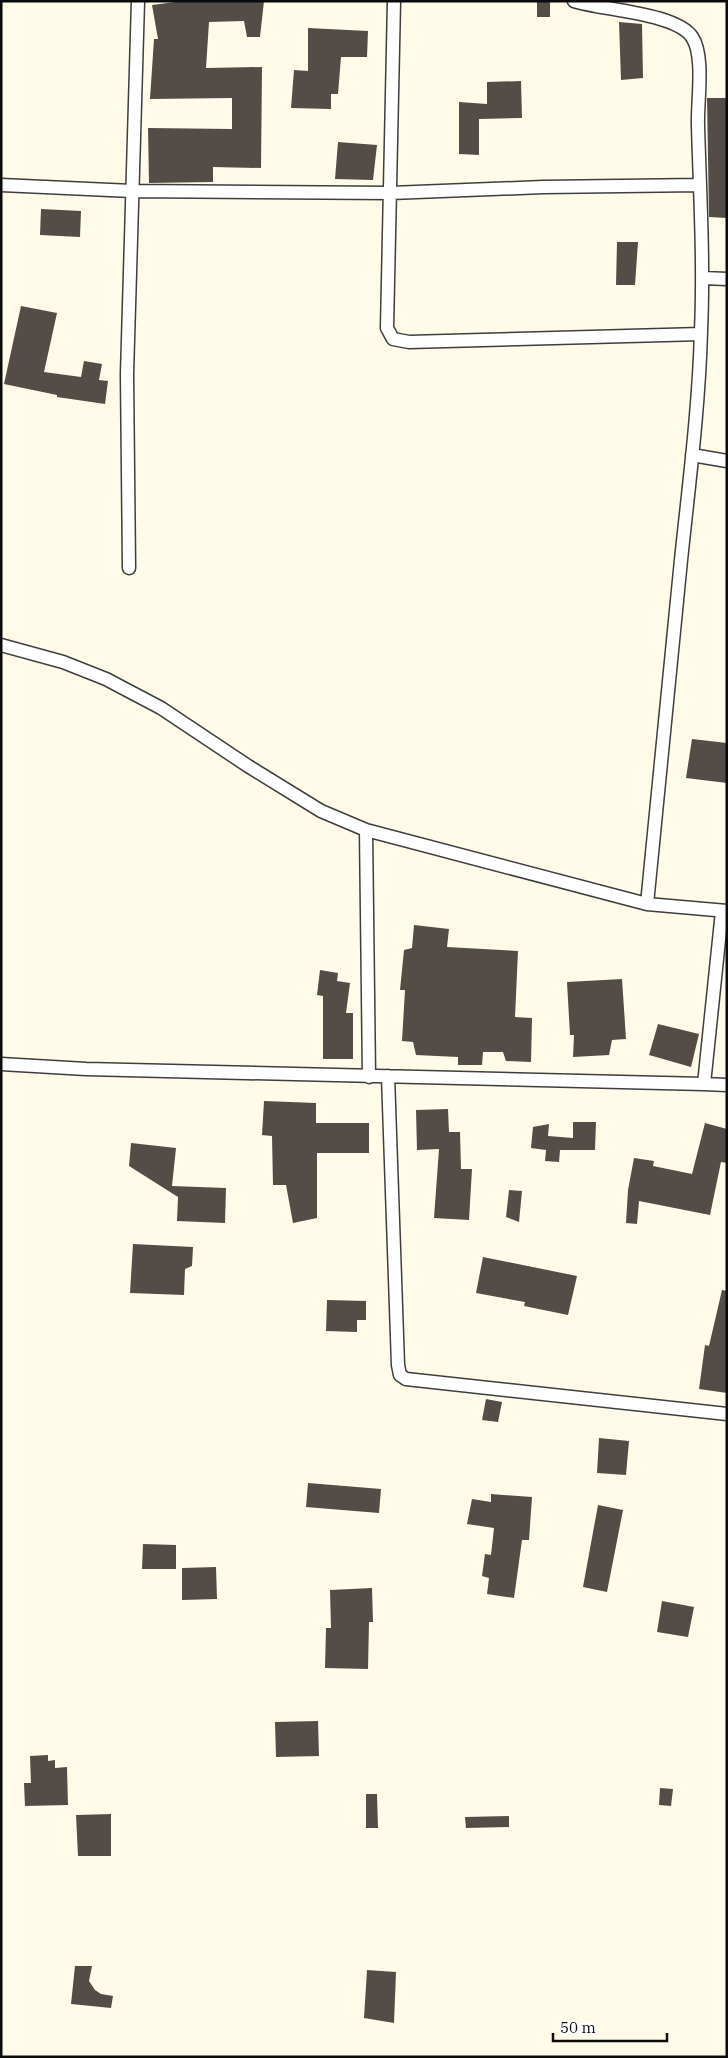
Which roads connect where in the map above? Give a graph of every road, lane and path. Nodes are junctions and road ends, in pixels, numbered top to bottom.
1 (138, 1) edge
2 (394, 1) edge
3 (574, 1) edge
4 (700, 184) junction
5 (1, 185) edge
6 (132, 191) junction
7 (391, 193) junction
8 (703, 278) junction
9 (727, 279) edge
10 (701, 334) junction
11 (692, 455) junction
12 (727, 461) edge
13 (129, 568) dead end
14 (1, 644) edge
15 (366, 830) junction
16 (647, 904) junction
17 (725, 911) edge
18 (1, 1064) edge
19 (388, 1076) junction
20 (370, 1077) junction
21 (704, 1084) junction
22 (727, 1085) edge
23 (727, 1414) edge

1 - 6 street
2 - 7 street
3 - 4 street
4 - 7 street
4 - 8 street
5 - 6 street
6 - 7 street
6 - 13 street
7 - 10 street
8 - 9 street
8 - 10 street
10 - 11 street
11 - 12 street
11 - 16 street
14 - 15 street
15 - 16 street
15 - 20 street
16 - 17 street
17 - 21 street
18 - 20 street
19 - 20 street
19 - 21 street
19 - 23 street
21 - 22 street

